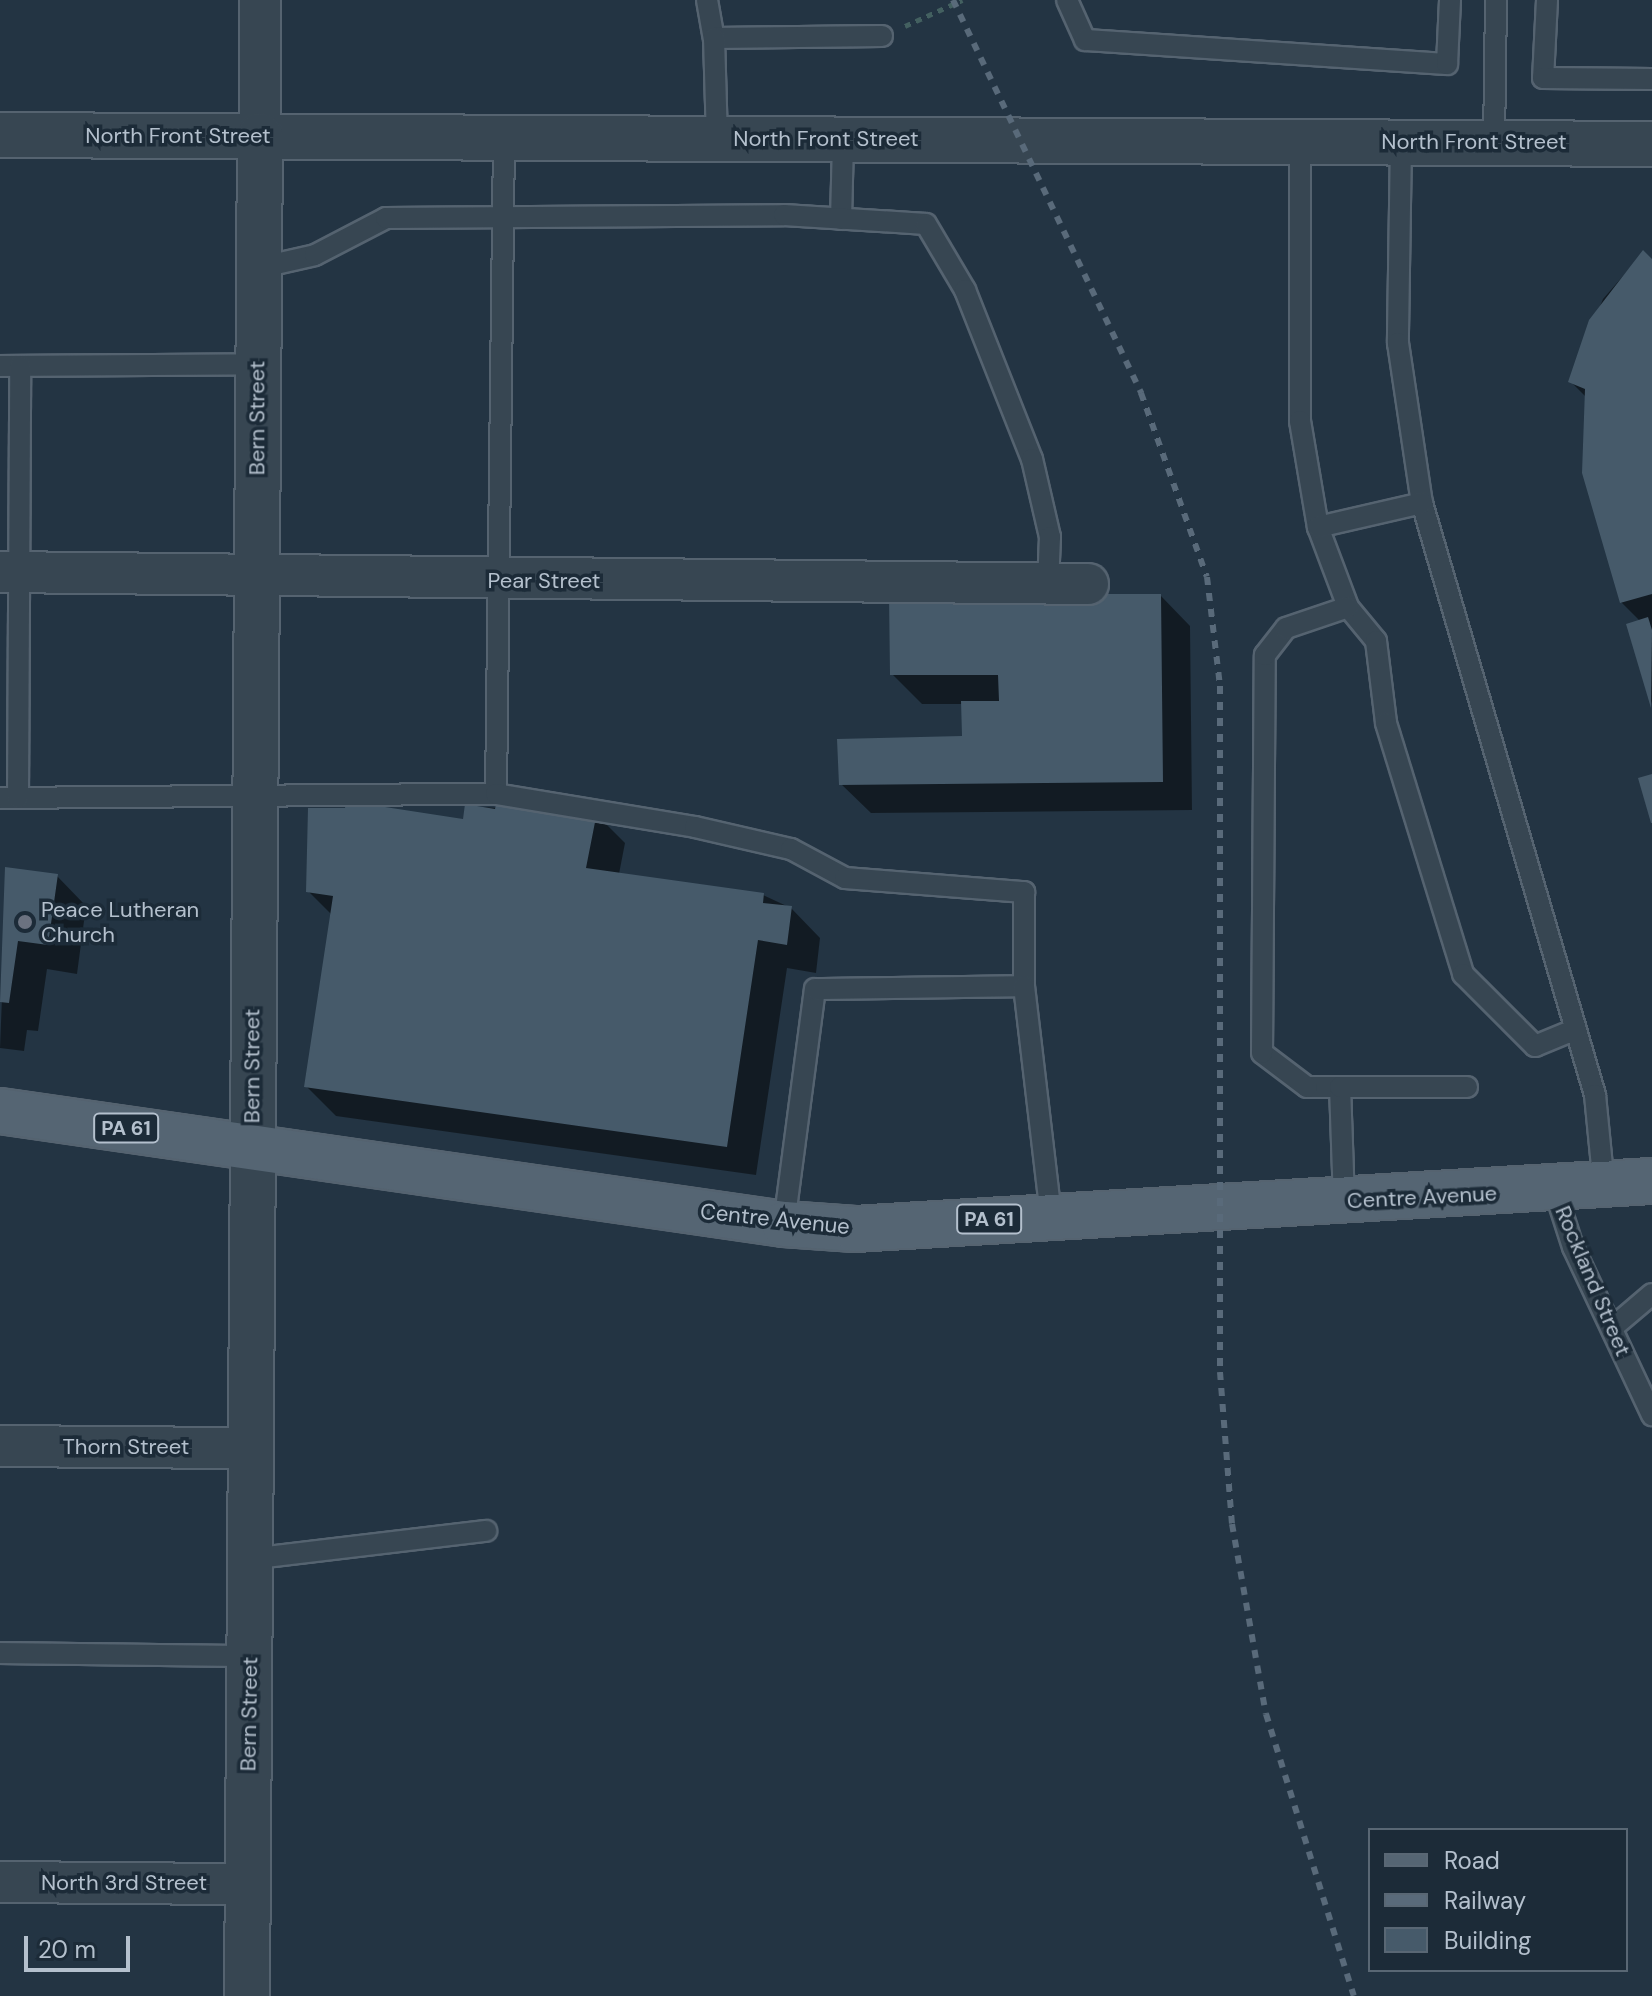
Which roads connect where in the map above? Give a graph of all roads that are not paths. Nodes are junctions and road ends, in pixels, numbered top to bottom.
1 (260, 0) edge
2 (707, 0) edge
3 (1067, 0) edge
4 (1450, 0) edge
5 (1496, 0) edge
6 (1547, 0) edge
7 (882, 36) road end
8 (714, 38) junction
9 (1652, 79) edge
10 (0, 135) edge
11 (260, 135) junction
12 (504, 138) junction
13 (717, 139) junction
14 (843, 140) junction
15 (1300, 141) junction
16 (1401, 142) junction
17 (1494, 143) junction
18 (1652, 144) edge
19 (502, 216) junction
20 (841, 219) junction
21 (258, 268) junction
22 (257, 364) junction
23 (10, 366) edge
24 (1422, 503) junction
25 (1318, 527) junction
26 (10, 572) edge
27 (256, 572) junction
28 (495, 580) junction
29 (1048, 584) junction
30 (1088, 584) dead end
31 (1348, 607) junction
32 (496, 794) junction
33 (9, 798) edge
34 (254, 798) junction
35 (1024, 986) junction
36 (1576, 1029) junction
37 (1340, 1087) junction
38 (1467, 1087) dead end
39 (0, 1111) edge
40 (252, 1146) junction
41 (1652, 1181) edge
42 (1604, 1186) junction
43 (1555, 1191) junction
44 (1344, 1201) junction
45 (1051, 1215) junction
46 (784, 1224) junction
47 (1652, 1294) edge
48 (1612, 1328) junction
49 (1652, 1415) edge
50 (0, 1446) edge
51 (251, 1448) junction
52 (486, 1531) dead end
53 (250, 1559) junction
54 (0, 1653) edge
55 (250, 1656) junction
56 (0, 1882) edge
57 (247, 1884) junction
58 (247, 1996) edge

1 - 11 street
2 - 8 lane
3 - 4 lane
5 - 17 lane
6 - 9 lane
7 - 8 lane
8 - 13 lane
10 - 11 street, North Front Street
11 - 12 street, North Front Street
11 - 21 street, Bern Street
12 - 13 street, North Front Street
12 - 19 lane
13 - 14 street, North Front Street
14 - 15 street, North Front Street
14 - 20 lane
15 - 16 street, North Front Street
15 - 25 lane
16 - 17 street, North Front Street
16 - 24 lane
17 - 18 street, North Front Street
19 - 20 lane
19 - 21 lane
19 - 28 lane
20 - 29 lane
21 - 22 street, Bern Street
22 - 23 lane
22 - 27 street, Bern Street
23 - 26 lane
24 - 25 lane
24 - 36 lane
25 - 31 lane
26 - 27 street, Pear Street
26 - 33 lane
27 - 28 street, Pear Street
27 - 34 street, Bern Street
28 - 29 street, Pear Street
28 - 32 lane
29 - 30 street, Pear Street
31 - 36 lane
31 - 37 lane
32 - 34 lane
32 - 35 lane
33 - 34 lane
34 - 40 street, Bern Street
35 - 45 lane
35 - 46 lane
36 - 42 lane
37 - 38 lane
37 - 44 lane
39 - 40 main road, Centre Avenue / PA 61
40 - 46 main road, Centre Avenue / PA 61
40 - 51 street, Bern Street
41 - 42 main road, Centre Avenue / PA 61
42 - 43 main road, Centre Avenue / PA 61
43 - 44 main road, Centre Avenue / PA 61
43 - 48 lane, Rockland Street
44 - 45 main road, Centre Avenue / PA 61
45 - 46 main road, Centre Avenue / PA 61
47 - 48 lane
48 - 49 lane, Rockland Street
50 - 51 street, Thorn Street
51 - 53 street, Bern Street
52 - 53 lane
53 - 55 street, Bern Street
54 - 55 lane
55 - 57 street, Bern Street
56 - 57 street, North 3rd Street
57 - 58 street, Bern Street

